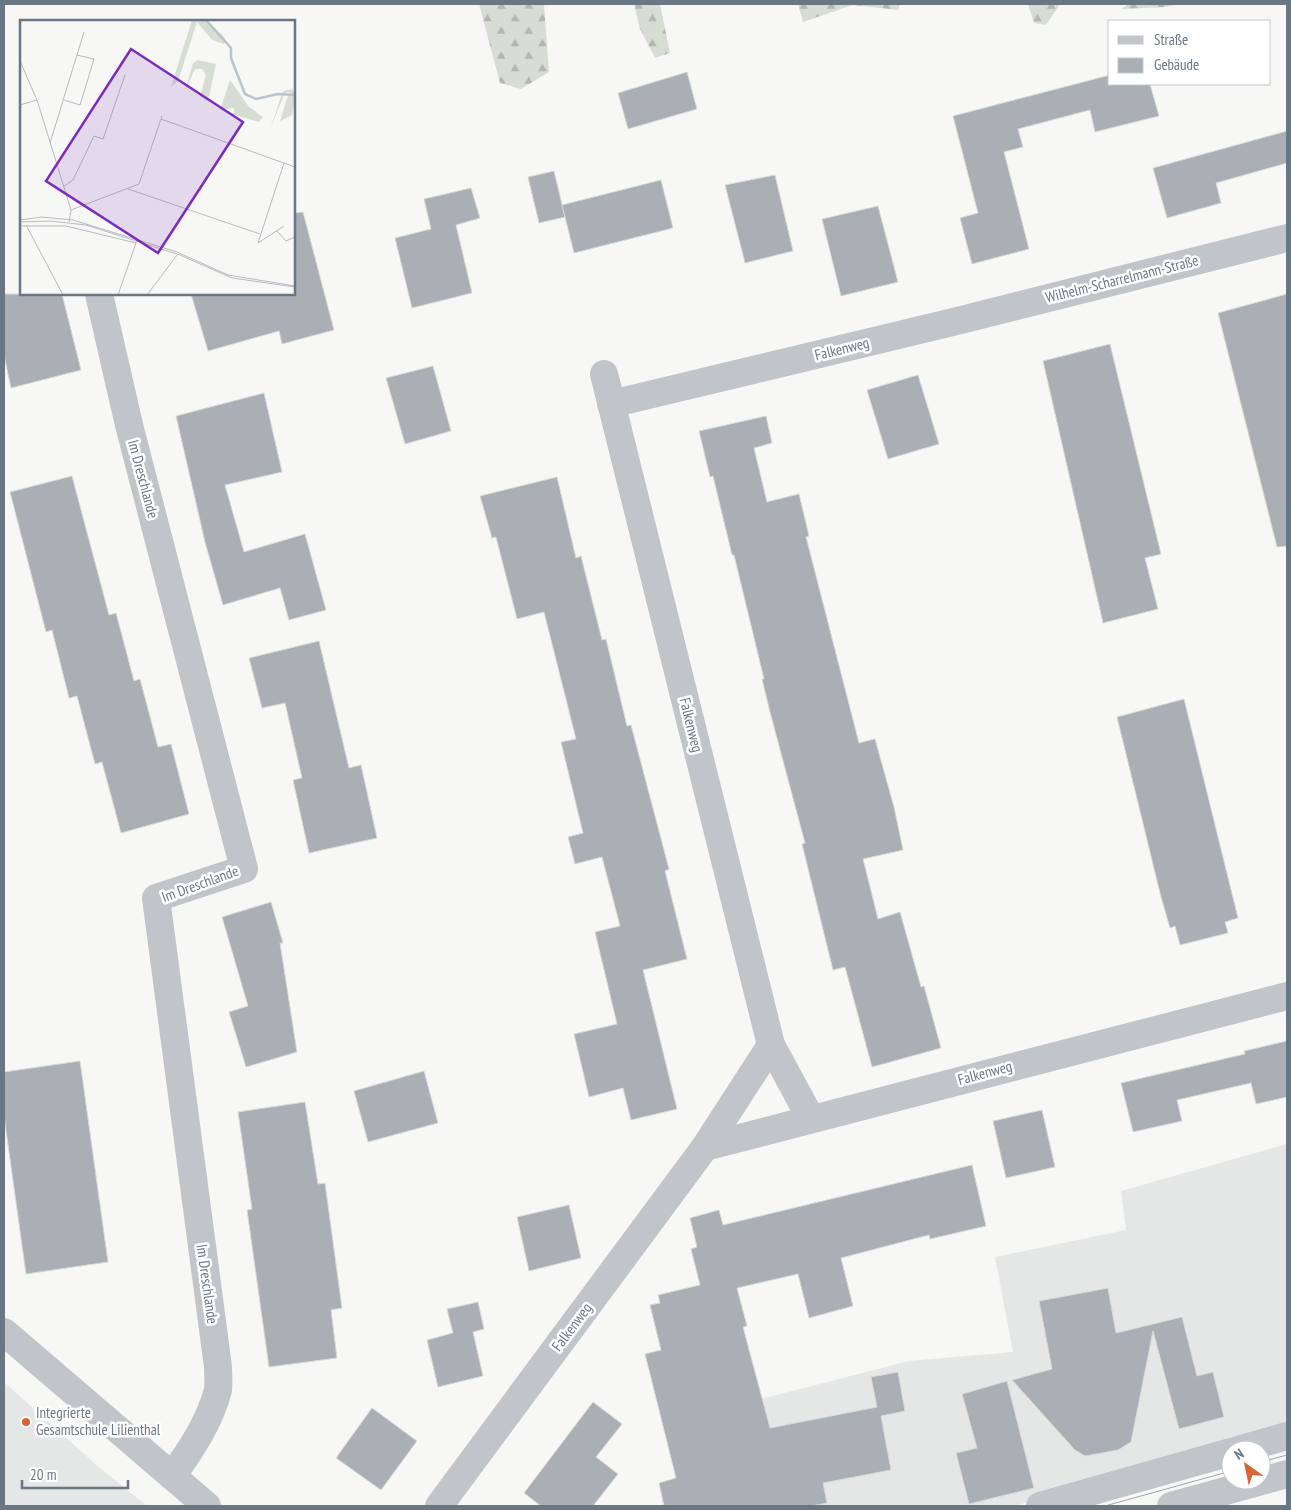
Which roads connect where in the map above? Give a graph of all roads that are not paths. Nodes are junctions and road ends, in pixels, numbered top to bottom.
1 (1287, 238) edge
2 (99, 295) edge
3 (957, 321) joint
4 (604, 374) dead end
5 (611, 404) junction
6 (1287, 996) edge
7 (771, 1046) junction
8 (811, 1119) junction
9 (705, 1147) junction
10 (7, 1341) edge
11 (1287, 1436) edge
12 (1271, 1441) edge
13 (1221, 1455) edge
14 (1287, 1474) edge
15 (172, 1476) junction
16 (207, 1506) edge
17 (439, 1506) edge
18 (1045, 1506) edge
19 (1171, 1506) edge

1 - 3 street, Wilhelm-Scharrelmann-Straße
2 - 15 street, Im Dreschlande
3 - 5 street, Falkenweg
4 - 5 street, Falkenweg
5 - 7 street, Falkenweg
6 - 8 street, Falkenweg
7 - 8 street, Falkenweg
7 - 9 street, Falkenweg
8 - 9 street, Falkenweg
9 - 17 street, Falkenweg
10 - 15 street
11 - 12 street
13 - 18 street
14 - 19 street
15 - 16 street

